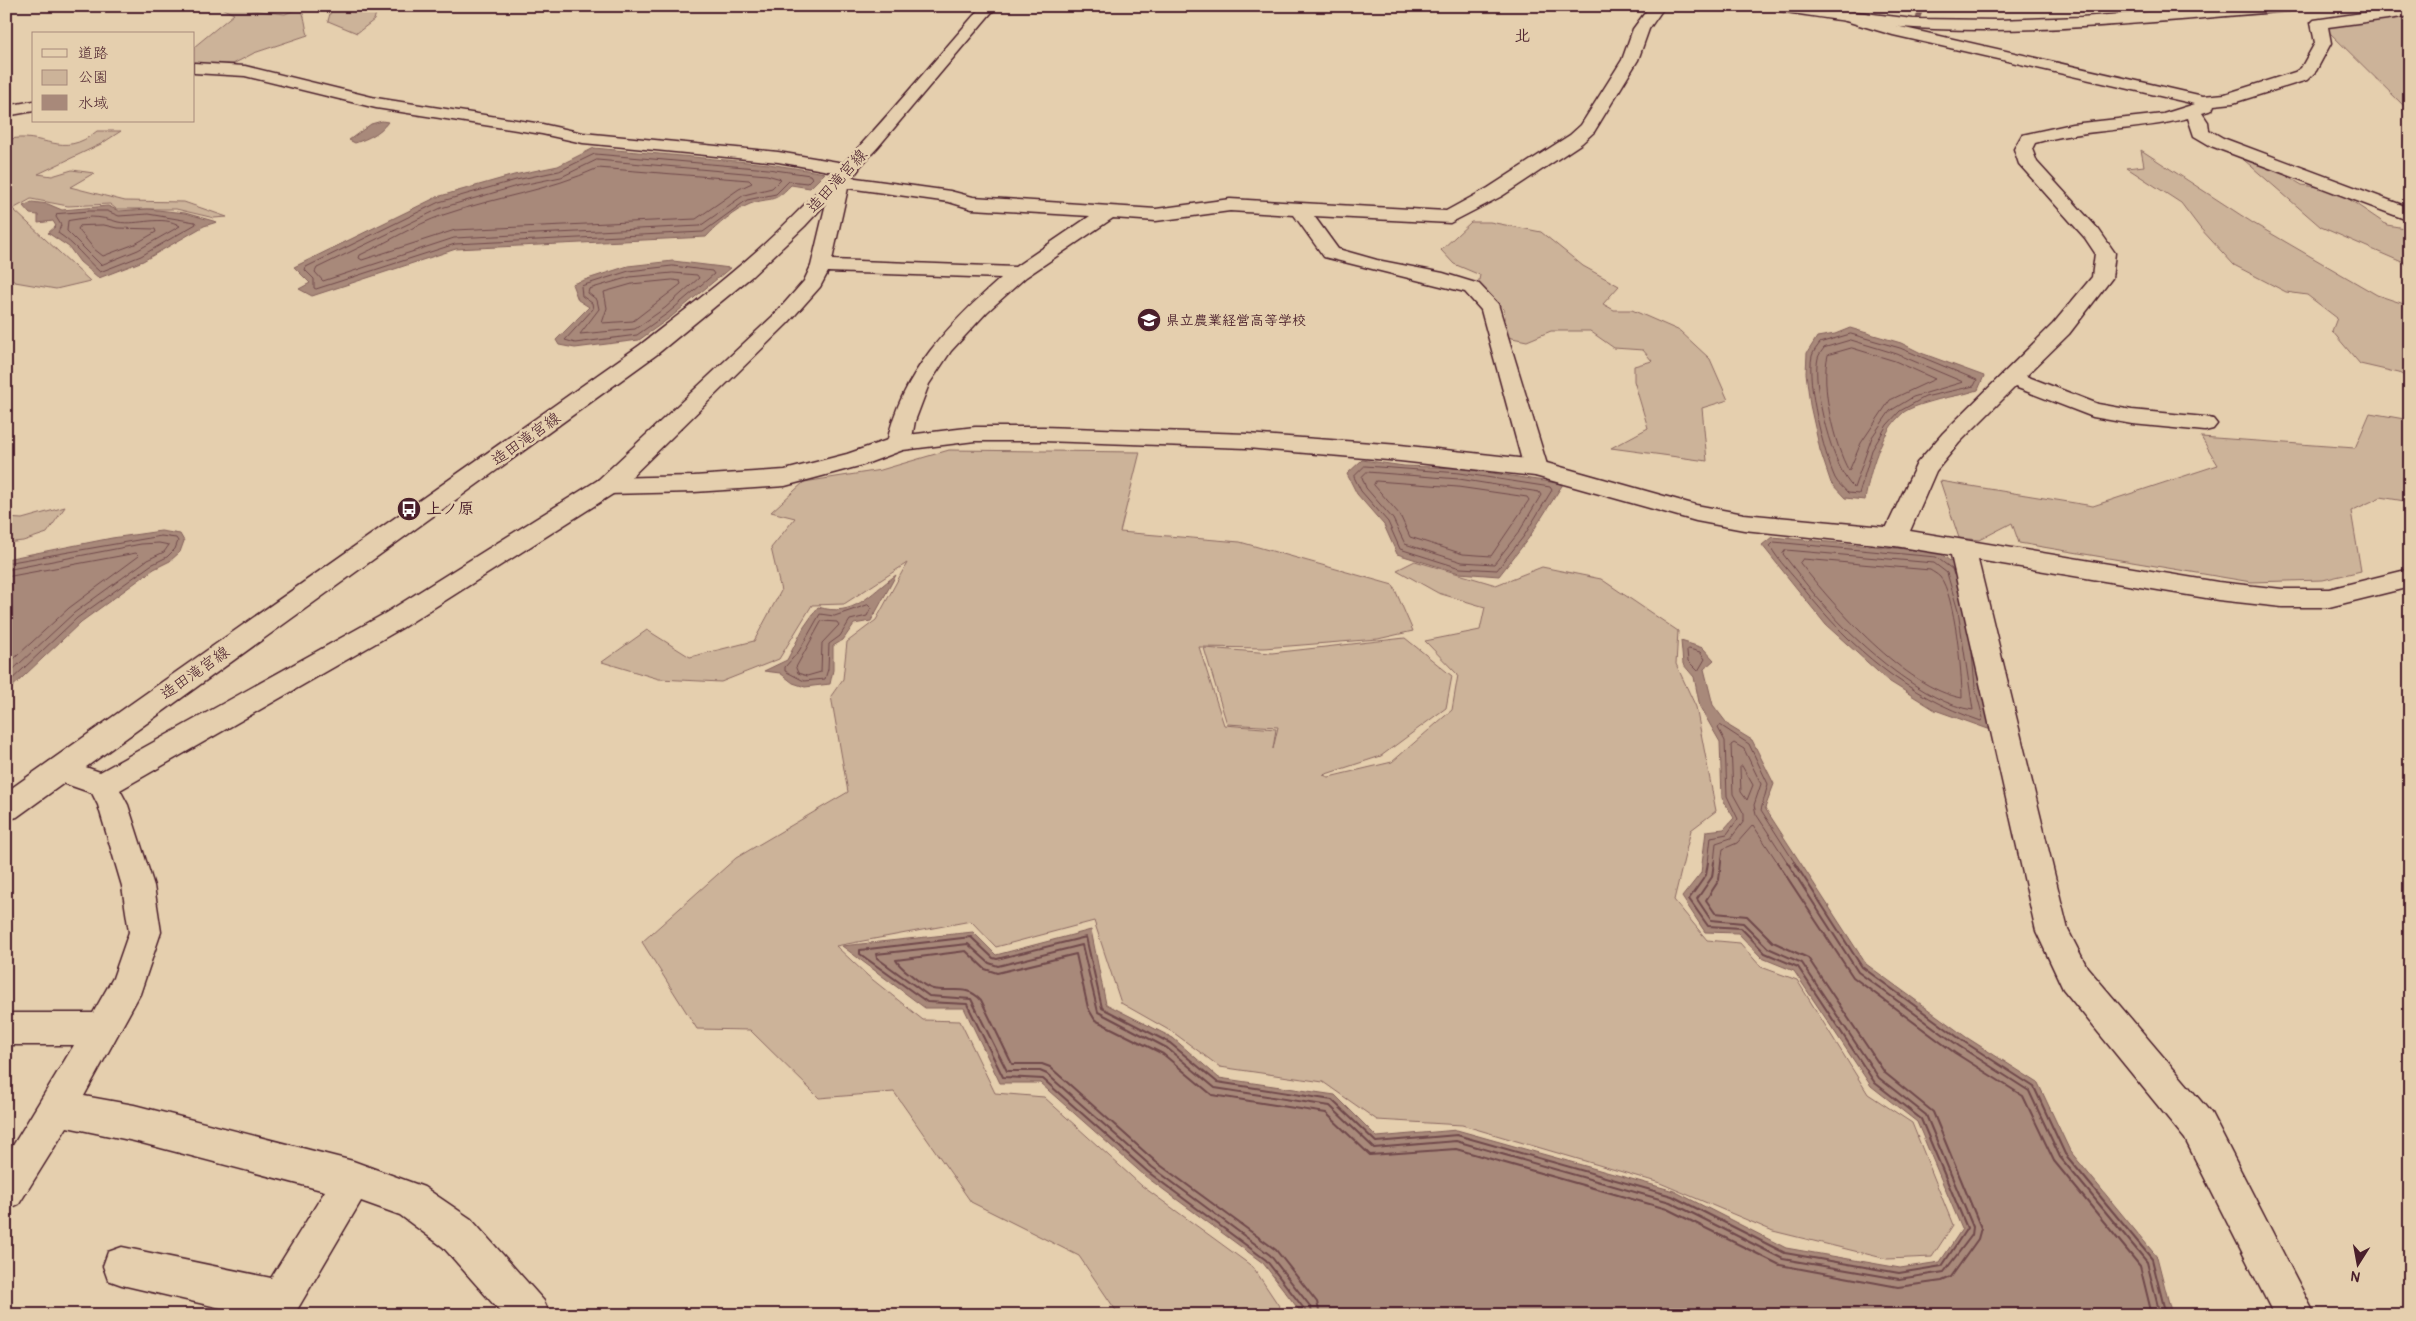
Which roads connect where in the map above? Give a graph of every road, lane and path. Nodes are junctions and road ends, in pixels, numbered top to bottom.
1 (990, 6) edge
2 (1658, 6) edge
3 (1780, 6) edge
4 (2187, 6) edge
5 (2289, 6) edge
6 (2410, 11) edge
7 (2204, 12) junction
8 (1898, 26) junction
9 (195, 68) edge
10 (32, 106) edge
11 (2198, 106) junction
12 (6, 111) edge
13 (846, 173) junction
14 (1300, 210) junction
15 (1111, 211) junction
16 (2410, 215) edge
17 (822, 266) junction
18 (1019, 273) junction
19 (2011, 378) junction
20 (2205, 424) dead end
21 (899, 443) junction
22 (1536, 468) junction
23 (607, 486) junction
24 (1895, 538) junction
25 (1962, 548) junction
26 (2410, 578) edge
27 (60, 770) junction
28 (103, 785) junction
29 (6, 808) edge
30 (6, 1029) edge
31 (102, 1029) junction
32 (58, 1108) junction
33 (353, 1180) junction
34 (6, 1192) edge
35 (122, 1266) dead end
36 (276, 1308) edge
37 (530, 1315) edge
38 (2295, 1315) edge

1 - 13 street, 造田滝宮線
2 - 14 street
3 - 8 street
4 - 7 street
5 - 7 street
6 - 11 street
7 - 8 street
8 - 11 street
9 - 13 street
10 - 12 street
11 - 16 street
11 - 19 street
13 - 15 street
13 - 17 street
13 - 27 street, 造田滝宮線
14 - 15 street
14 - 22 street
15 - 18 street
17 - 18 street
17 - 23 street
18 - 21 street
19 - 20 street
19 - 24 street
21 - 22 street
21 - 23 street
22 - 24 street
23 - 28 street
24 - 25 street
25 - 26 street
25 - 38 street
27 - 28 street
27 - 29 street, 造田滝宮線
28 - 31 street
30 - 31 street
31 - 32 street
32 - 33 street
32 - 34 street
33 - 36 street
33 - 37 street
35 - 36 street

